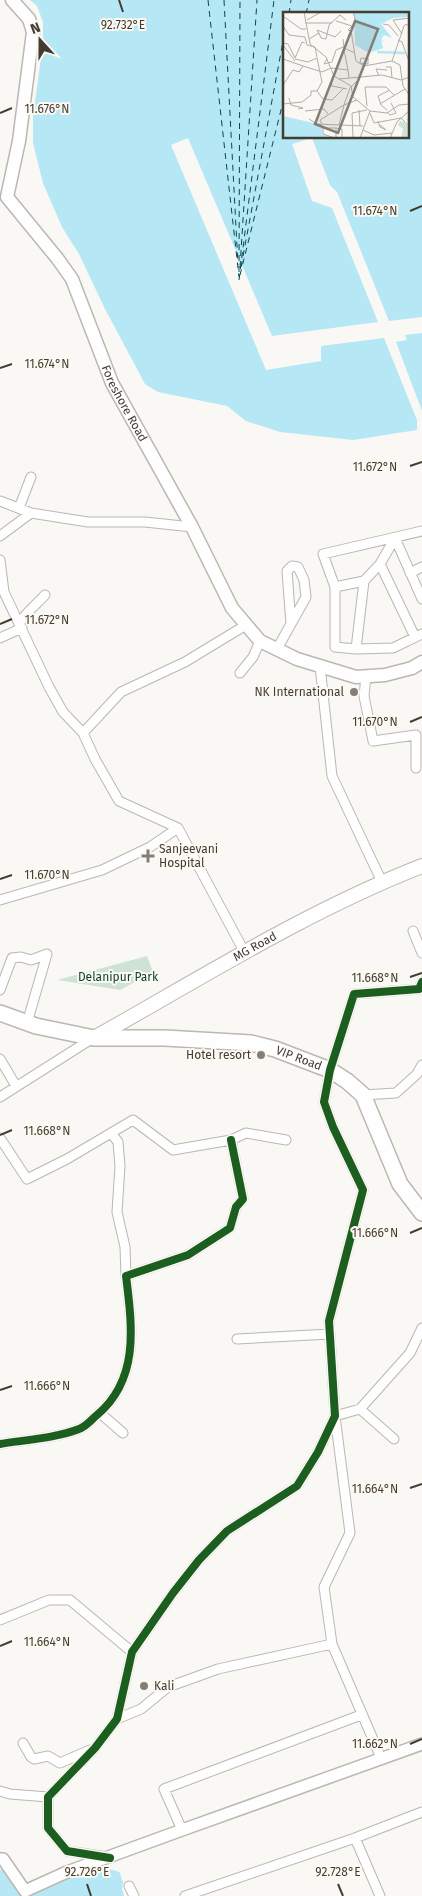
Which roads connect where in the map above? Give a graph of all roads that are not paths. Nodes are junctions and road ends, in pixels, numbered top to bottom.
1 (12, 0) edge
2 (4, 198) edge
3 (31, 477) dead end
4 (0, 501) edge
5 (18, 508) junction
6 (31, 513) junction
7 (192, 527) junction
8 (422, 531) edge
9 (0, 536) edge
10 (394, 538) junction
11 (0, 560) edge
12 (380, 564) junction
13 (422, 567) edge
14 (410, 573) junction
15 (364, 581) junction
16 (335, 587) junction
17 (45, 595) dead end
18 (422, 599) edge
19 (291, 624) junction
20 (246, 625) junction
21 (21, 626) junction
22 (419, 636) edge
23 (0, 638) edge
24 (260, 641) junction
25 (277, 649) junction
26 (356, 649) junction
27 (422, 662) edge
28 (320, 666) junction
29 (240, 673) dead end
30 (366, 676) junction
31 (83, 733) junction
32 (416, 768) dead end
33 (178, 828) junction
34 (422, 866) edge
35 (382, 882) junction
36 (0, 900) edge
37 (413, 931) dead end
38 (245, 953) junction
39 (422, 953) edge
40 (422, 982) edge
41 (0, 990) edge
42 (0, 1013) edge
43 (27, 1023) junction
44 (94, 1038) junction
45 (0, 1060) edge
46 (422, 1065) edge
47 (330, 1070) junction
48 (16, 1086) junction
49 (363, 1095) junction
50 (0, 1097) edge
51 (111, 1133) junction
52 (0, 1138) edge
53 (231, 1140) junction
54 (286, 1140) dead end
55 (422, 1213) edge
56 (126, 1276) junction
57 (422, 1328) edge
58 (330, 1334) junction
59 (237, 1338) dead end
60 (360, 1409) junction
61 (100, 1413) junction
62 (335, 1416) junction
63 (123, 1433) dead end
64 (394, 1439) dead end
65 (0, 1444) edge
66 (0, 1620) edge
67 (332, 1644) junction
68 (132, 1652) junction
69 (361, 1715) junction
70 (118, 1719) junction
71 (23, 1743) dead end
72 (422, 1744) edge
73 (95, 1748) junction
74 (381, 1758) junction
75 (0, 1791) edge
76 (48, 1797) junction
77 (422, 1812) edge
78 (182, 1830) junction
79 (355, 1838) junction
80 (110, 1858) junction
81 (0, 1859) edge
82 (129, 1886) dead end
83 (134, 1896) edge
84 (185, 1896) edge
85 (380, 1896) edge

1 - 2 main road, Foreshore Road
2 - 7 main road, Foreshore Road
3 - 5 street
4 - 5 street
5 - 6 street
6 - 7 street
6 - 9 street
7 - 20 main road, Foreshore Road
8 - 10 street
10 - 12 street
10 - 14 street
10 - 16 street
11 - 21 street
12 - 15 street
12 - 22 street
13 - 14 street
14 - 18 street
15 - 16 street
15 - 26 street
16 - 26 street
17 - 21 street
19 - 19 street
19 - 25 street
20 - 24 main road, Foreshore Road
20 - 31 street
21 - 23 street
21 - 31 street
22 - 26 street
24 - 25 main road, Foreshore Road
24 - 29 street
25 - 28 main road, Foreshore Road
27 - 30 main road, Foreshore Road
28 - 30 main road, Foreshore Road
28 - 35 street
30 - 32 street
31 - 33 street
33 - 36 street
33 - 38 street
34 - 35 main road, MG Road
35 - 38 main road, MG Road
37 - 39 street
38 - 44 main road, MG Road
40 - 47 street
41 - 43 street
42 - 43 highway, VIP Road
43 - 44 highway, VIP Road
44 - 47 highway, VIP Road
44 - 48 street
45 - 48 street
46 - 49 street
47 - 49 highway, VIP Road
47 - 58 street
48 - 50 street
49 - 55 highway, VIP Road
51 - 52 street
51 - 53 street
51 - 56 street
53 - 54 street
53 - 56 street
56 - 61 street
57 - 60 street
58 - 59 street
58 - 62 street
60 - 62 street
60 - 64 street
61 - 63 street
61 - 65 street
62 - 67 street
62 - 68 street
66 - 68 street
67 - 69 street
67 - 70 street
68 - 70 street
69 - 74 street
69 - 78 street
70 - 73 street
71 - 73 street
72 - 74 street
73 - 76 street
74 - 78 street
75 - 76 street
76 - 80 street
77 - 79 street
78 - 80 street
79 - 84 street
79 - 85 street
80 - 81 street
82 - 83 street

